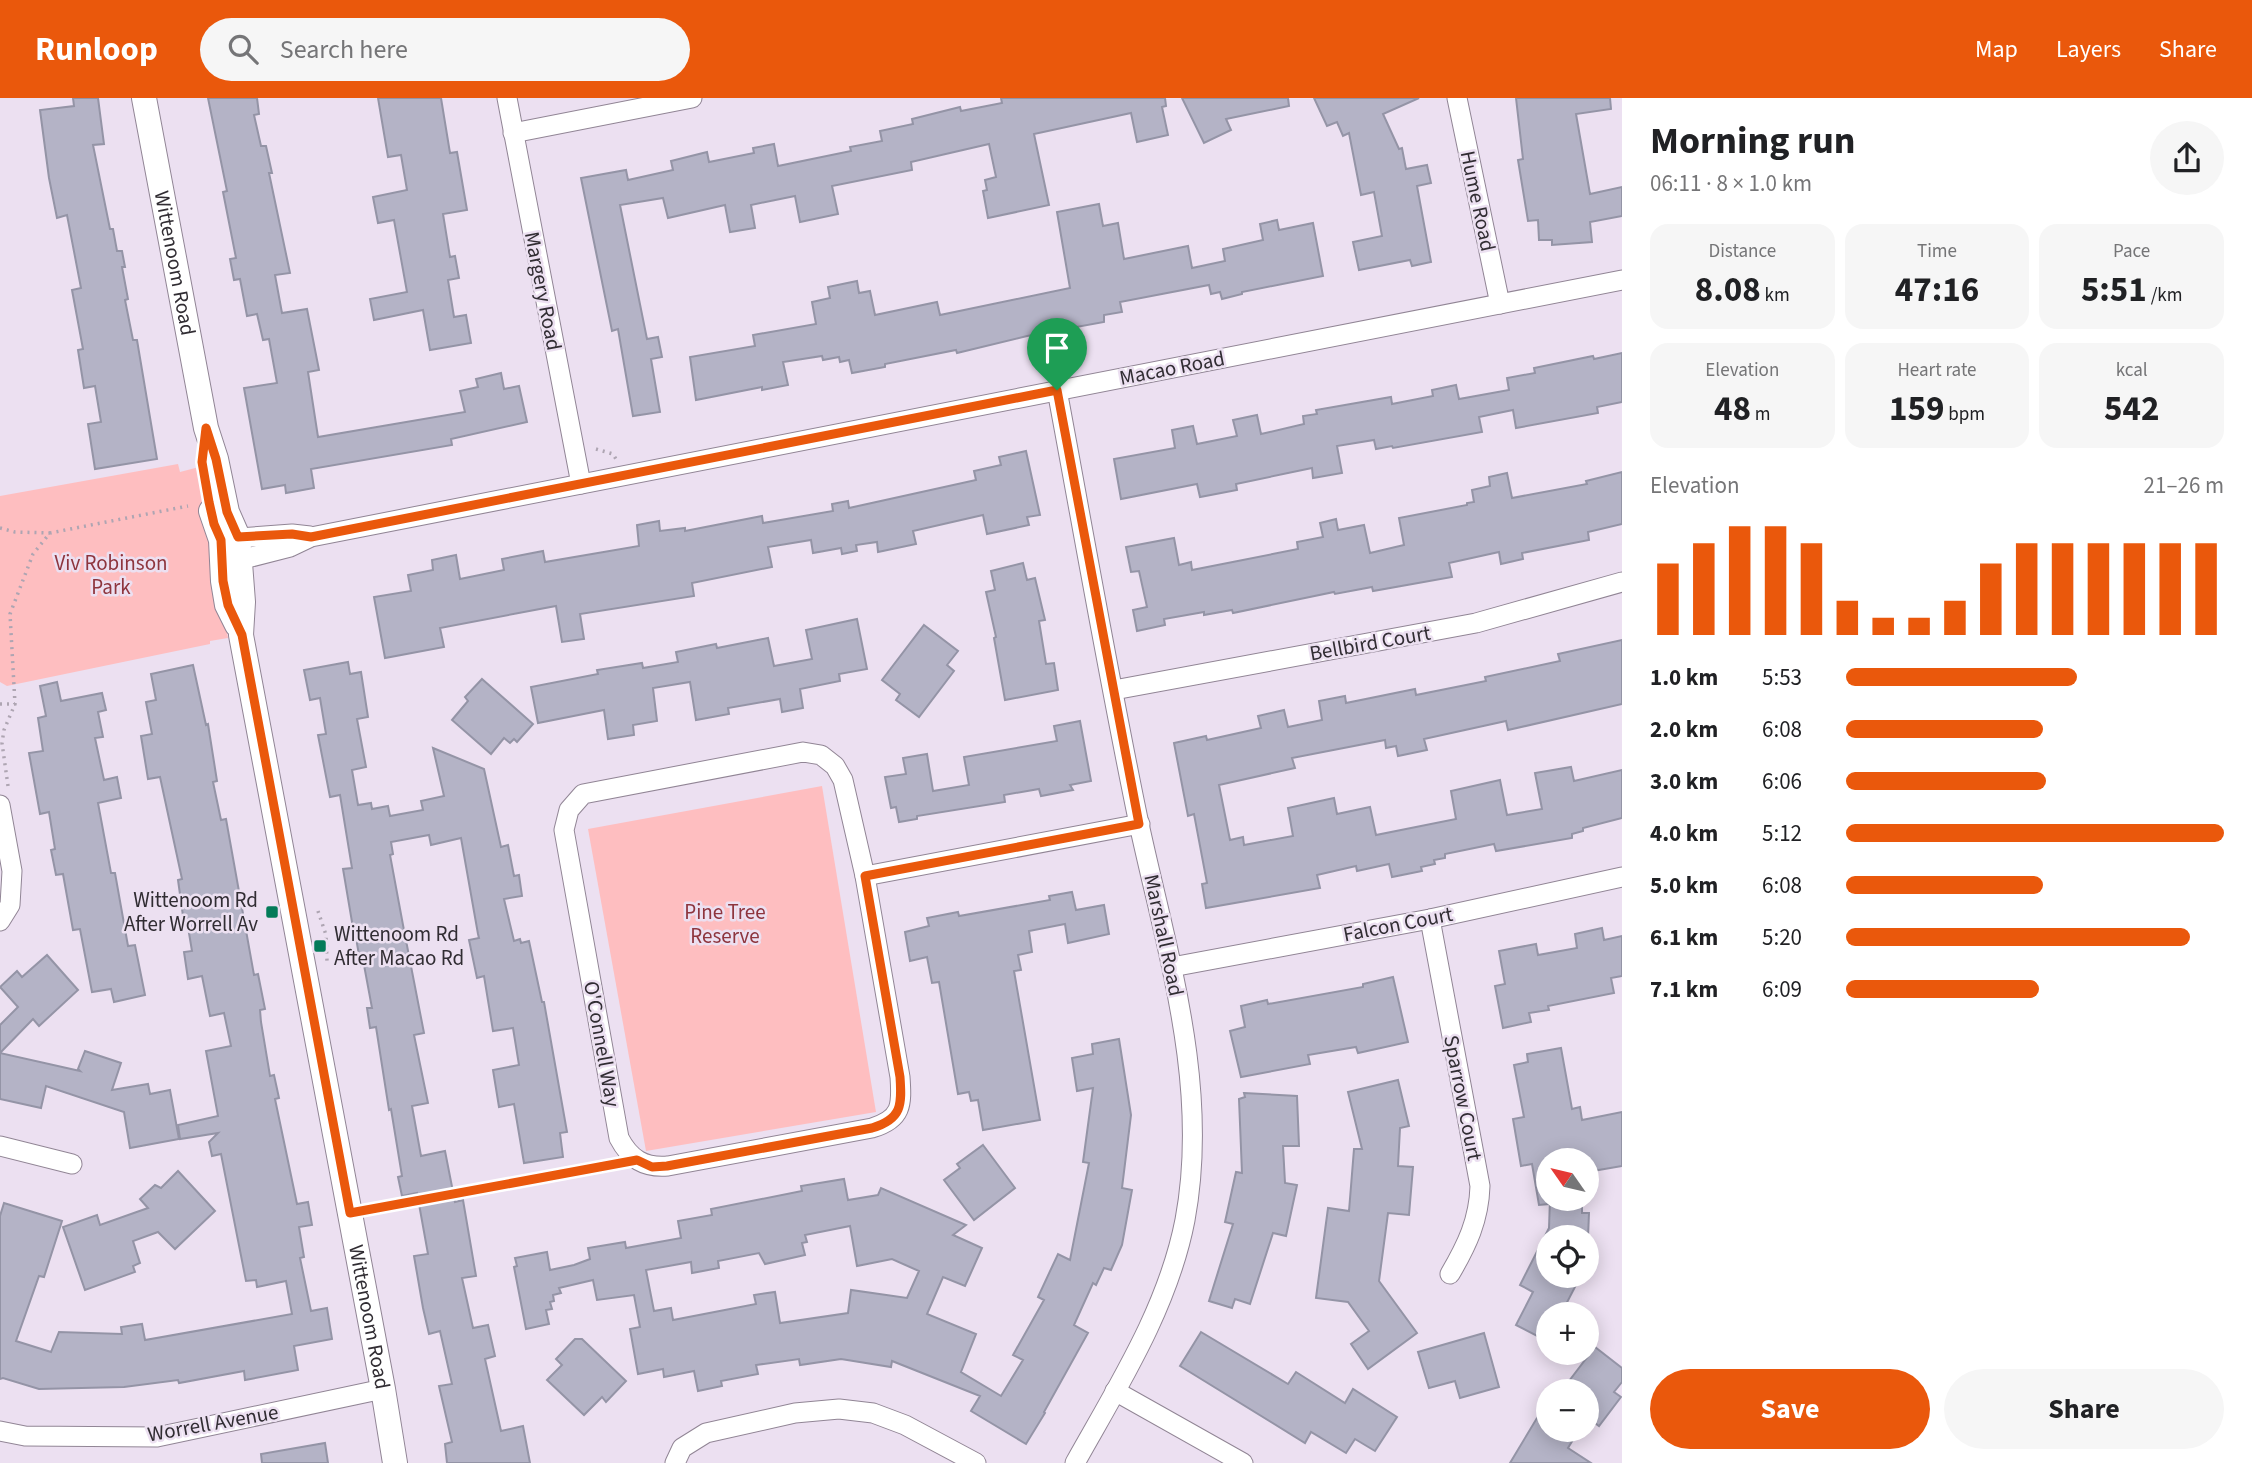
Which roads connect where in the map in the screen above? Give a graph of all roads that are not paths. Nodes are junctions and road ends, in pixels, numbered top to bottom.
1 (144, 98) edge
2 (507, 98) edge
3 (692, 98) edge
4 (1457, 98) edge
5 (513, 133) junction
6 (1622, 280) edge
7 (1500, 304) junction
8 (1057, 390) junction
9 (206, 428) junction
10 (580, 484) junction
11 (231, 550) junction
12 (1622, 582) edge
13 (1114, 690) junction
14 (0, 805) edge
15 (1139, 824) junction
16 (865, 876) junction
17 (1622, 877) edge
18 (1430, 919) junction
19 (0, 921) edge
20 (1172, 967) junction
21 (0, 1146) edge
22 (72, 1164) dead end
23 (1450, 1273) dead end
24 (383, 1389) junction
25 (1115, 1391) junction
26 (0, 1431) edge
27 (395, 1463) edge
28 (675, 1463) edge
29 (976, 1463) edge
30 (1075, 1463) edge
31 (1243, 1463) edge

1 - 9 street, Wittenoom Road
2 - 5 street, Margery Road
3 - 5 street
4 - 7 street, Hume Road
5 - 10 street, Margery Road
6 - 7 street, Macao Road
7 - 8 street, Macao Road
8 - 10 street, Macao Road
8 - 13 street, Marshall Road
9 - 11 street, Wittenoom Road
9 - 11 street, Wittenoom Road
10 - 11 street, Macao Road
11 - 24 street, Wittenoom Road
12 - 13 street, Bellbird Court
13 - 15 street, Marshall Road
14 - 19 street
15 - 16 street
15 - 20 street, Marshall Road
16 - 16 street, O'Connell Way
17 - 18 street, Falcon Court
18 - 20 street, Falcon Court
18 - 23 street, Sparrow Court
20 - 25 street, Marshall Road
21 - 22 street
24 - 26 street, Worrell Avenue
24 - 27 street, Wittenoom Road
25 - 30 street, Marshall Road
25 - 31 street
28 - 29 street

